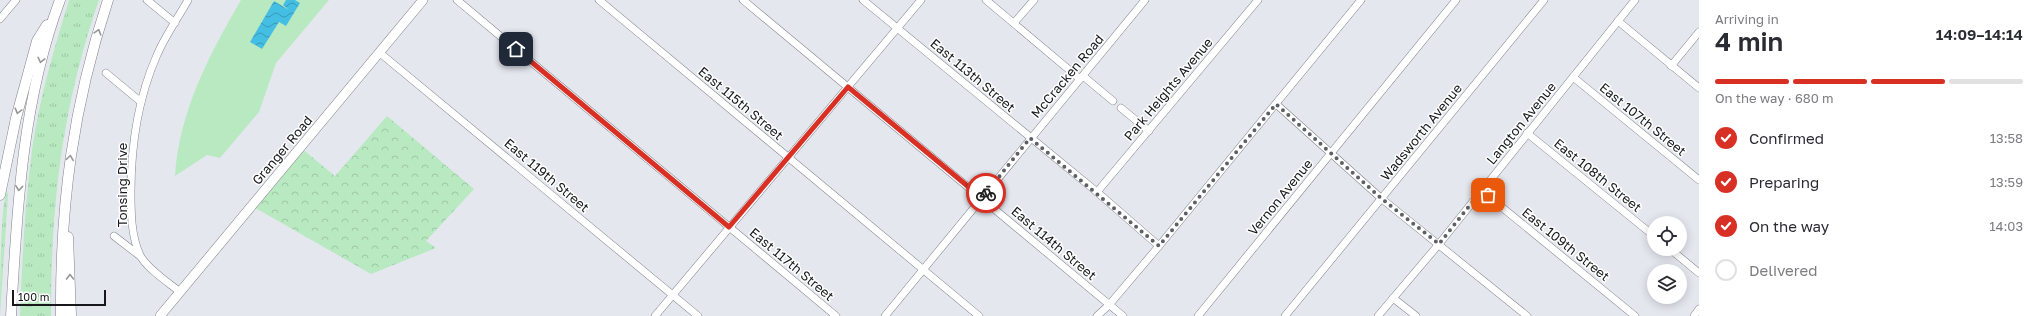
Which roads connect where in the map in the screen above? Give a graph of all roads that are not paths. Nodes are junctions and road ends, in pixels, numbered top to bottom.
1 (16, 0) edge
2 (108, 0) edge
3 (147, 0) edge
4 (188, 0) edge
5 (423, 0) edge
6 (457, 0) edge
7 (599, 0) edge
8 (743, 0) edge
9 (863, 0) edge
10 (921, 0) edge
11 (986, 0) edge
12 (1034, 0) edge
13 (1146, 0) edge
14 (1258, 0) edge
15 (1361, 0) edge
16 (1456, 0) edge
17 (1544, 0) edge
18 (1635, 0) edge
19 (58, 5) edge
20 (0, 19) edge
21 (1618, 21) junction
22 (175, 23) junction
23 (1014, 23) junction
24 (898, 28) junction
25 (1699, 32) edge
26 (380, 53) junction
27 (1671, 66) junction
28 (106, 73) dead end
29 (1081, 77) junction
30 (1573, 77) junction
31 (848, 87) junction
32 (1699, 88) edge
33 (1113, 101) dead end
34 (141, 102) junction
35 (1276, 104) junction
36 (1121, 108) dead end
37 (1149, 131) junction
38 (1527, 133) junction
39 (1030, 138) junction
40 (1332, 153) junction
41 (789, 158) junction
42 (1699, 180) edge
43 (1482, 190) junction
44 (1097, 192) junction
45 (0, 195) edge
46 (65, 197) junction
47 (982, 198) junction
48 (1382, 199) junction
49 (729, 227) junction
50 (1647, 230) edge
51 (114, 236) dead end
52 (1439, 244) junction
53 (1159, 246) junction
54 (140, 256) junction
55 (1678, 256) edge
56 (923, 268) junction
57 (1699, 273) edge
58 (180, 292) junction
59 (673, 295) junction
60 (1393, 298) junction
61 (1110, 305) junction
62 (1699, 310) edge
63 (11, 316) edge
64 (61, 316) edge
65 (71, 316) edge
66 (160, 316) edge
67 (655, 316) edge
68 (698, 316) edge
69 (836, 316) edge
70 (885, 316) edge
71 (979, 316) edge
72 (1097, 316) edge
73 (1123, 316) edge
74 (1198, 316) edge
75 (1285, 316) edge
76 (1378, 316) edge
77 (1416, 316) edge
78 (1528, 316) edge
79 (1635, 316) edge
80 (1694, 316) edge

1 - 20 street
46 -> 2 highway
3 - 22 street
4 - 22 street, Tonsing Drive
5 - 26 main road, Granger Road
6 - 49 street, East 117th Street
7 - 41 street, East 115th Street
8 - 31 street, East 114th Street
9 - 24 street, East 113th Street
10 - 24 street
11 - 23 street
12 - 23 street
13 - 29 street, McCracken Road
14 - 37 street, Park Heights Avenue
15 - 35 street
16 - 40 street, Vernon Avenue
17 - 48 street, Wadsworth Avenue
18 - 21 street, Langton Avenue
19 -> 45 highway
19 -> 63 highway
21 - 27 street
21 - 30 street, Langton Avenue
22 - 34 street, Tonsing Drive
23 - 29 street
24 - 31 street
24 - 39 street, East 113th Street
25 - 27 street
26 - 58 main road, Granger Road
26 - 59 street, East 119th Street
27 - 32 street
28 - 34 street
29 - 33 street
29 - 39 street, McCracken Road
30 - 38 street, Langton Avenue
30 - 42 street, East 107th Street
31 - 41 street
31 - 47 street, East 114th Street
34 - 54 street, Tonsing Drive
35 - 40 street
35 - 53 street
36 - 37 street
37 - 44 street, Park Heights Avenue
38 - 43 street, Langton Avenue
38 - 50 street, East 108th Street
39 - 44 street, East 113th Street
39 - 47 street, McCracken Road
40 - 48 street
40 - 74 street, Vernon Avenue
41 - 49 street
41 - 56 street, East 115th Street
43 - 52 street, Langton Avenue
43 - 79 street, East 109th Street
44 - 53 street, East 113th Street
46 - 64 highway
65 -> 46 highway
47 - 56 street, McCracken Road
47 - 61 street, East 114th Street
48 - 52 street
48 - 75 street, Wadsworth Avenue
49 - 59 street
49 - 69 street, East 117th Street
51 - 54 street
52 - 60 street, Langton Avenue
52 - 78 street
53 - 61 street
54 - 58 street, Tonsing Drive
55 - 57 street
56 - 70 street, McCracken Road
56 - 71 street, East 115th Street
58 - 66 main road, Granger Road
59 - 67 street
59 - 68 street, East 119th Street
60 - 76 street, Langton Avenue
60 - 77 street
61 - 72 street
61 - 73 street, East 114th Street
62 - 80 street

